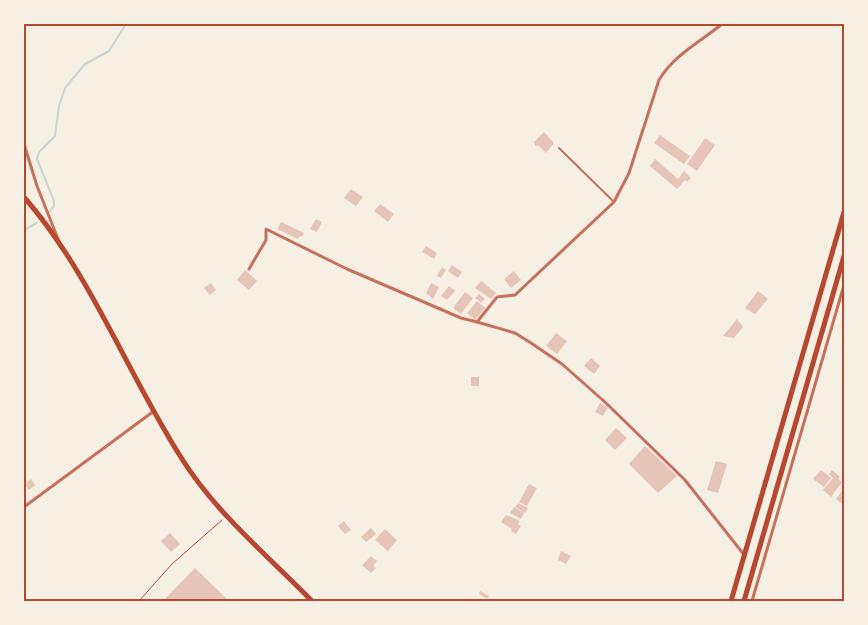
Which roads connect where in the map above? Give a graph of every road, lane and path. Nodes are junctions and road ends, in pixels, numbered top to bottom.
1 (722, 24) edge
2 (24, 144) edge
3 (559, 148) dead end
4 (24, 197) edge
5 (614, 202) junction
6 (844, 212) edge
7 (59, 241) junction
8 (844, 256) edge
9 (248, 269) dead end
10 (844, 285) edge
11 (477, 322) junction
12 (154, 411) junction
13 (24, 508) edge
14 (228, 515) junction
15 (745, 557) junction
16 (139, 601) edge
17 (312, 601) edge
18 (731, 601) edge
19 (744, 601) edge
20 (752, 601) edge

1 - 5 street
2 - 7 street
3 - 5 lane
4 - 7 main road
5 - 11 street
6 - 15 main road
7 - 12 main road
8 - 19 main road
9 - 11 street
10 - 20 street
11 - 15 street
12 - 13 street
12 - 14 main road
14 - 16 path
14 - 17 main road
15 - 18 main road

